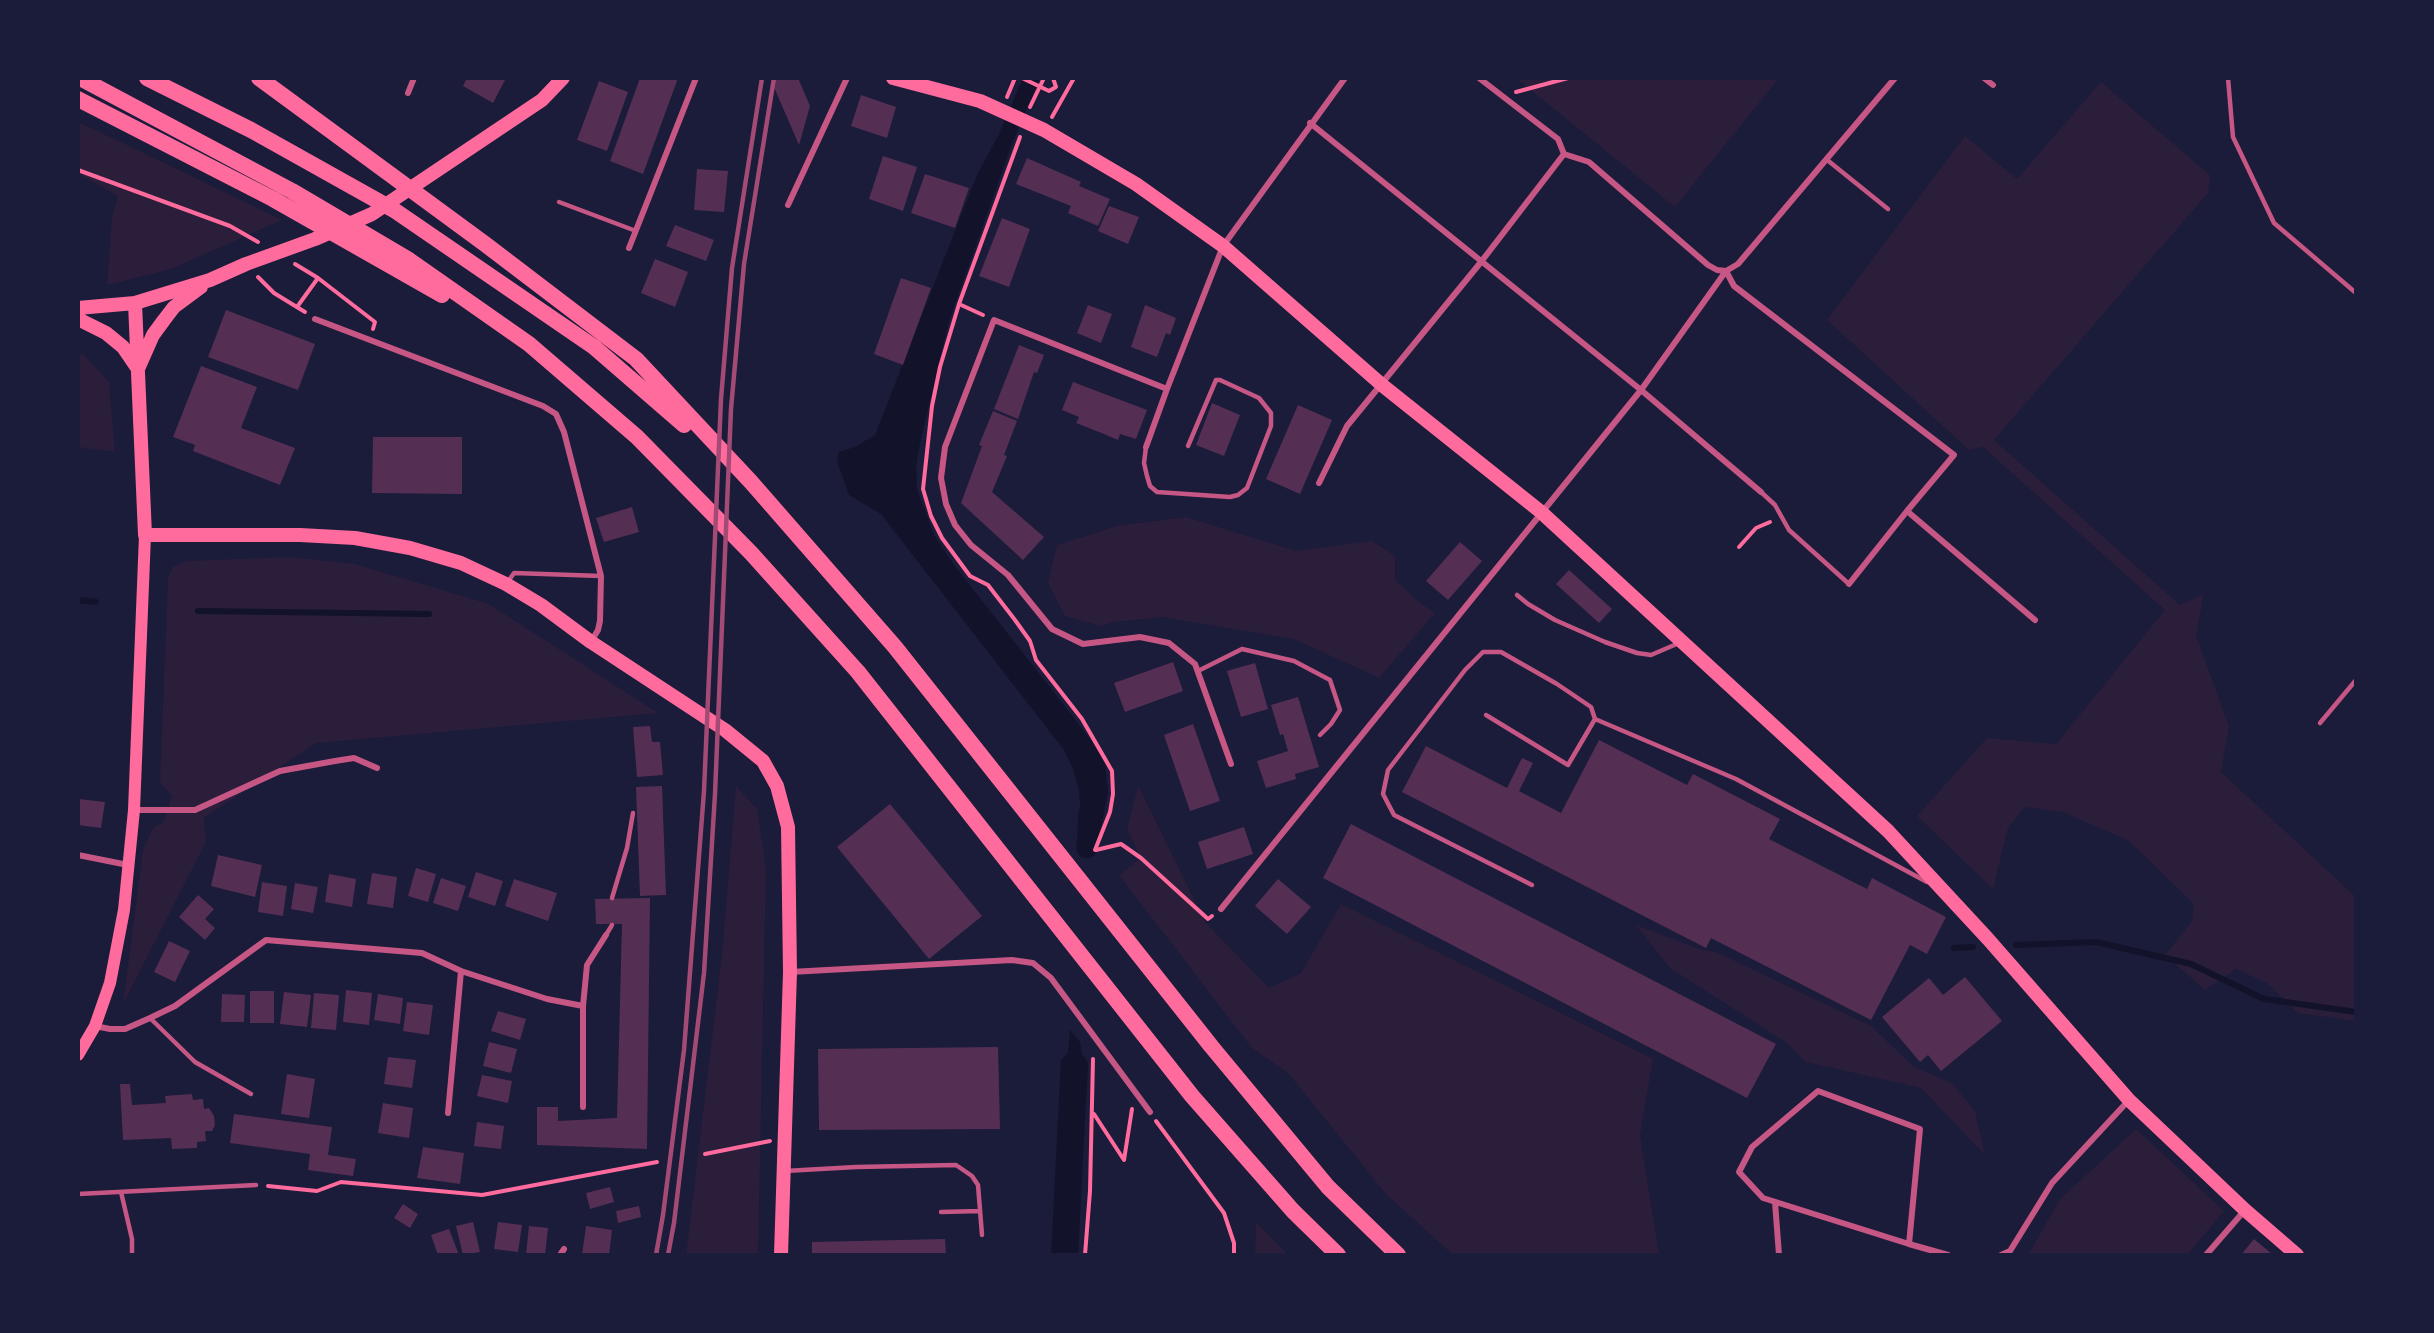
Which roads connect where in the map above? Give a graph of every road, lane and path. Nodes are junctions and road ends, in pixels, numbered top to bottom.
1 (80, 78) edge
2 (147, 78) edge
3 (259, 78) edge
4 (414, 78) edge
5 (562, 78) edge
6 (696, 78) edge
7 (847, 78) edge
8 (894, 78) edge
9 (1015, 78) edge
10 (1022, 78) edge
11 (1044, 78) edge
12 (1053, 78) edge
13 (1074, 78) edge
14 (1345, 78) edge
15 (1479, 78) edge
16 (1568, 78) edge
17 (1895, 78) edge
18 (1984, 78) edge
19 (2229, 78) edge
20 (1993, 85) dead end
21 (408, 93) dead end
22 (1008, 93) dead end
23 (1501, 96) junction
24 (78, 99) edge
25 (1027, 118) dead end
26 (1310, 123) junction
27 (1023, 129) dead end
28 (1044, 130) junction
29 (1564, 154) junction
30 (1826, 159) junction
31 (78, 170) edge
32 (559, 202) dead end
33 (788, 205) dead end
34 (1888, 209) dead end
35 (636, 231) junction
36 (260, 243) dead end
37 (1223, 246) junction
38 (629, 248) dead end
39 (289, 261) dead end
40 (1481, 262) junction
41 (246, 264) junction
42 (1726, 271) junction
43 (318, 278) junction
44 (210, 280) junction
45 (2356, 293) edge
46 (135, 303) junction
47 (78, 309) edge
48 (78, 319) edge
49 (315, 319) dead end
50 (994, 320) junction
51 (369, 339) junction
52 (529, 344) junction
53 (138, 369) junction
54 (1382, 385) junction
55 (1167, 389) junction
56 (1641, 390) junction
57 (1188, 446) dead end
58 (1146, 447) joint
59 (751, 483) junction
60 (1319, 483) dead end
61 (1761, 492) joint
62 (1907, 511) junction
63 (1541, 512) junction
64 (1783, 520) junction
65 (145, 535) junction
66 (1739, 547) dead end
67 (601, 576) junction
68 (506, 584) junction
69 (1849, 584) joint
70 (1517, 595) dead end
71 (2035, 620) dead end
72 (591, 642) junction
73 (1682, 642) junction
74 (1198, 671) junction
75 (2356, 680) edge
76 (1486, 715) dead end
77 (1595, 719) junction
78 (2320, 723) dead end
79 (1320, 735) dead end
80 (1231, 765) dead end
81 (377, 768) dead end
82 (134, 810) junction
83 (633, 813) dead end
84 (1095, 850) dead end
85 (78, 855) edge
86 (128, 865) junction
87 (1532, 885) dead end
88 (1943, 891) junction
89 (612, 898) dead end
90 (1221, 909) joint
91 (612, 925) dead end
92 (606, 934) joint
93 (461, 971) junction
94 (790, 972) junction
95 (583, 1006) junction
96 (150, 1018) junction
97 (95, 1026) junction
98 (1089, 1051) dead end
99 (78, 1055) edge
100 (1135, 1092) junction
101 (251, 1094) dead end
102 (2129, 1100) junction
103 (583, 1107) dead end
104 (1150, 1112) joint
105 (448, 1113) dead end
106 (1093, 1114) junction
107 (783, 1139) junction
108 (705, 1154) dead end
109 (657, 1162) dead end
110 (782, 1171) junction
111 (256, 1185) joint
112 (121, 1192) junction
113 (78, 1194) edge
114 (1775, 1202) junction
115 (2245, 1210) junction
116 (941, 1212) dead end
117 (980, 1212) junction
118 (982, 1235) dead end
119 (1909, 1244) junction
120 (132, 1255) edge
121 (781, 1255) edge
122 (1085, 1255) edge
123 (1234, 1255) edge
124 (1338, 1255) edge
125 (1398, 1255) edge
126 (1779, 1255) edge
127 (1948, 1255) edge
128 (2001, 1255) edge
129 (2206, 1255) edge
130 (2297, 1255) edge

1 - 52 highway
2 - 59 highway
3 - 59 highway
4 - 21 street
5 - 41 main road
6 - 35 street
7 - 33 street
8 - 28 main road
9 - 22 path
10 - 12 path
11 - 25 path
13 - 28 path
14 - 26 street
15 - 23 street
16 - 23 path
17 - 30 street
18 - 20 street
19 - 45 lane
23 - 29 street
24 - 52 highway
26 - 37 street
26 - 40 street
27 - 50 path
28 - 37 main road
29 - 40 street
29 - 42 street
30 - 34 lane
30 - 42 street
31 - 36 path
32 - 35 lane
35 - 38 street
37 - 54 main road
37 - 55 street
39 - 43 path
40 - 54 street
40 - 56 street
41 - 43 path
41 - 44 main road
42 - 56 street
42 - 62 street
43 - 51 path
44 - 46 main road
44 - 53 main road
46 - 47 main road
46 - 53 main road
48 - 53 main road
49 - 51 street
50 - 55 street
50 - 74 street
51 - 67 street
52 - 124 highway
53 - 65 main road
54 - 60 street
54 - 63 main road
55 - 58 street
56 - 61 street
56 - 63 street
57 - 58 lane
59 - 125 highway
61 - 64 lane
62 - 69 street
62 - 71 street
63 - 73 main road
63 - 90 street
64 - 66 path
64 - 69 lane
65 - 68 main road
65 - 82 main road
67 - 68 lane
67 - 72 street
68 - 72 main road
70 - 73 lane
72 - 94 main road
73 - 88 main road
74 - 79 lane
74 - 80 street
75 - 78 lane
76 - 77 lane
77 - 87 lane
77 - 88 lane
81 - 82 street
82 - 86 main road
83 - 89 lane
84 - 90 path
85 - 86 street
86 - 97 main road
88 - 102 main road
91 - 92 lane
92 - 95 street
93 - 95 street
93 - 96 street
93 - 105 street
94 - 100 street
94 - 107 main road
95 - 103 street
96 - 97 street
96 - 101 lane
97 - 99 main road
98 - 106 path
100 - 104 street
100 - 106 path
102 - 115 main road
102 - 128 street
104 - 123 path
106 - 122 path
107 - 108 path
107 - 110 main road
109 - 111 path
110 - 117 lane
110 - 121 main road
111 - 112 lane
112 - 113 lane
112 - 120 lane
114 - 119 street
114 - 119 street
114 - 126 street
115 - 129 street
115 - 130 main road
116 - 117 lane
117 - 118 lane
119 - 127 street

